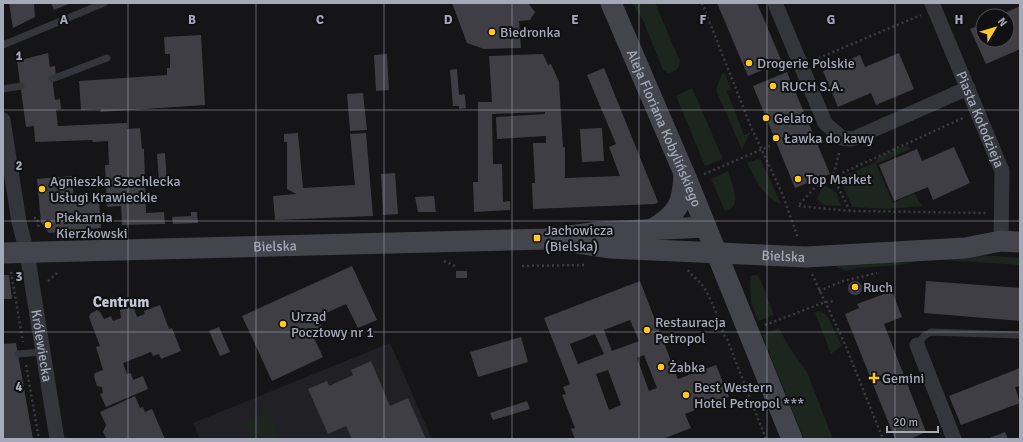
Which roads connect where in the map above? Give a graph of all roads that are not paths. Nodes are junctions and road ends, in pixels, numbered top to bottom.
1 (104, 3) edge
2 (611, 3) edge
3 (775, 3) edge
4 (934, 6) edge
5 (3, 45) edge
6 (107, 58) dead end
7 (52, 79) dead end
8 (21, 86) dead end
9 (968, 88) junction
10 (3, 89) edge
11 (3, 120) edge
12 (684, 172) junction
13 (706, 227) junction
14 (651, 230) junction
15 (546, 239) junction
16 (1010, 242) edge
17 (3, 253) edge
18 (27, 253) junction
19 (717, 253) junction
20 (1020, 335) edge
21 (917, 345) joint
22 (42, 352) junction
23 (18, 354) dead end
24 (57, 439) edge
25 (792, 439) edge
26 (954, 439) edge

1 - 5 lane
2 - 12 street, Aleja Floriana Kobylińskiego
3 - 9 street
4 - 9 street, Piasta Kołodzieja
6 - 7 lane
8 - 10 lane
9 - 16 street, Piasta Kołodzieja
11 - 18 street, Królewiecka
12 - 13 street, Aleja Floriana Kobylińskiego
12 - 14 street
13 - 14 street, Bielska
13 - 19 street, Aleja Floriana Kobylińskiego
14 - 15 street, Bielska
15 - 18 street, Bielska
15 - 19 street, Bielska
16 - 19 street, Bielska
17 - 18 street, Bielska
18 - 22 street, Królewiecka
19 - 25 street, Aleja Floriana Kobylińskiego
20 - 21 lane
21 - 26 street
22 - 23 lane
22 - 24 street, Królewiecka

